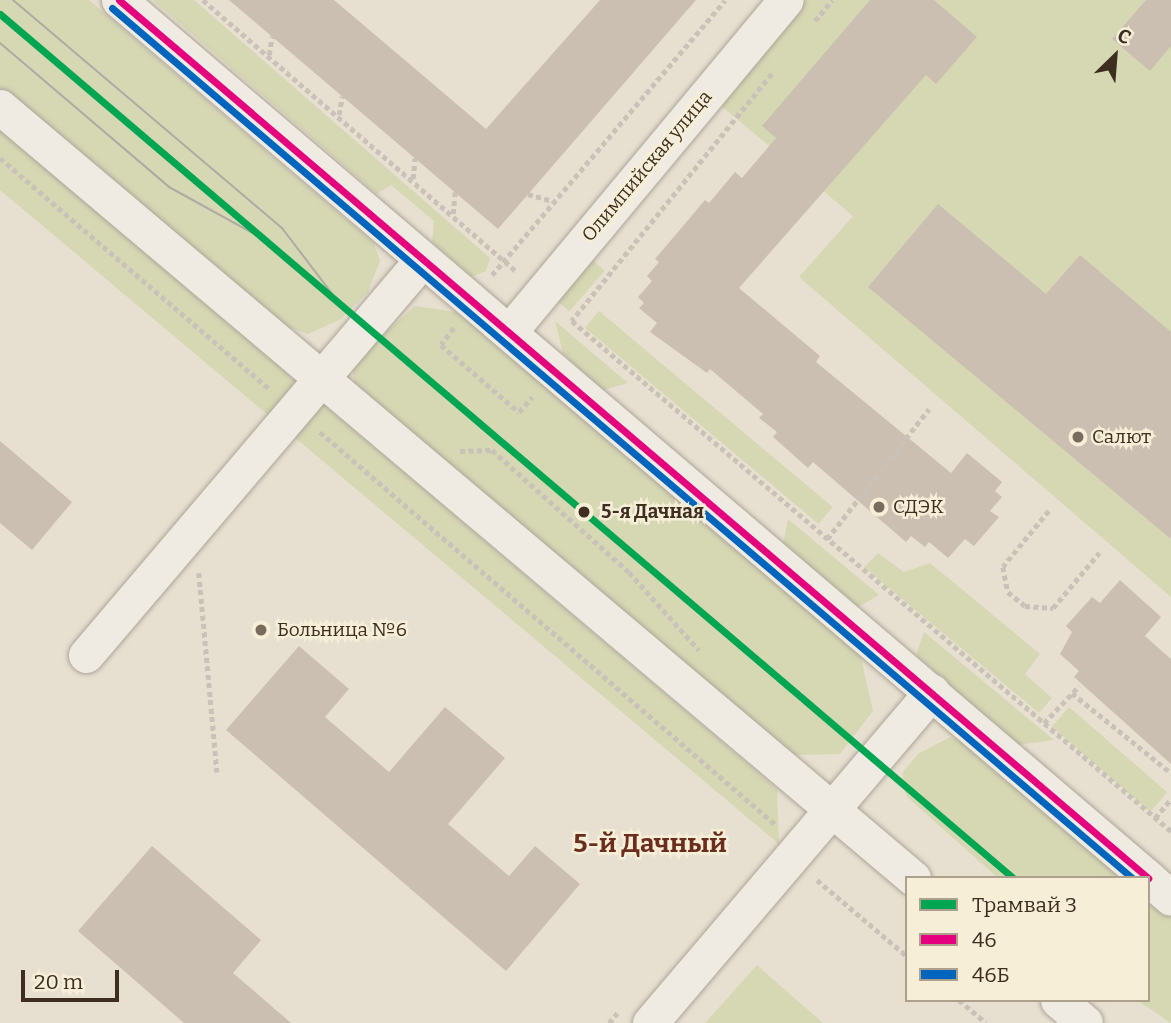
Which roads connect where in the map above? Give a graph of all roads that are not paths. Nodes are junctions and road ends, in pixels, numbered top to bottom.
1 (119, 0) edge
2 (786, 0) edge
3 (0, 107) edge
4 (422, 260) junction
5 (509, 332) junction
6 (321, 379) junction
7 (86, 655) dead end
8 (932, 692) junction
9 (831, 808) junction
10 (911, 876) edge
11 (1146, 876) edge
12 (1150, 880) edge
13 (1171, 898) edge
14 (1060, 1002) edge
15 (638, 1013) edge
16 (1085, 1023) edge

1 - 4 street
2 - 5 street, Олимпийская улица
3 - 6 street
4 - 5 street
4 - 6 street
5 - 8 street
6 - 7 street
6 - 9 street
8 - 9 street
8 - 11 street
9 - 10 street
9 - 15 street
12 - 13 street
14 - 16 street

